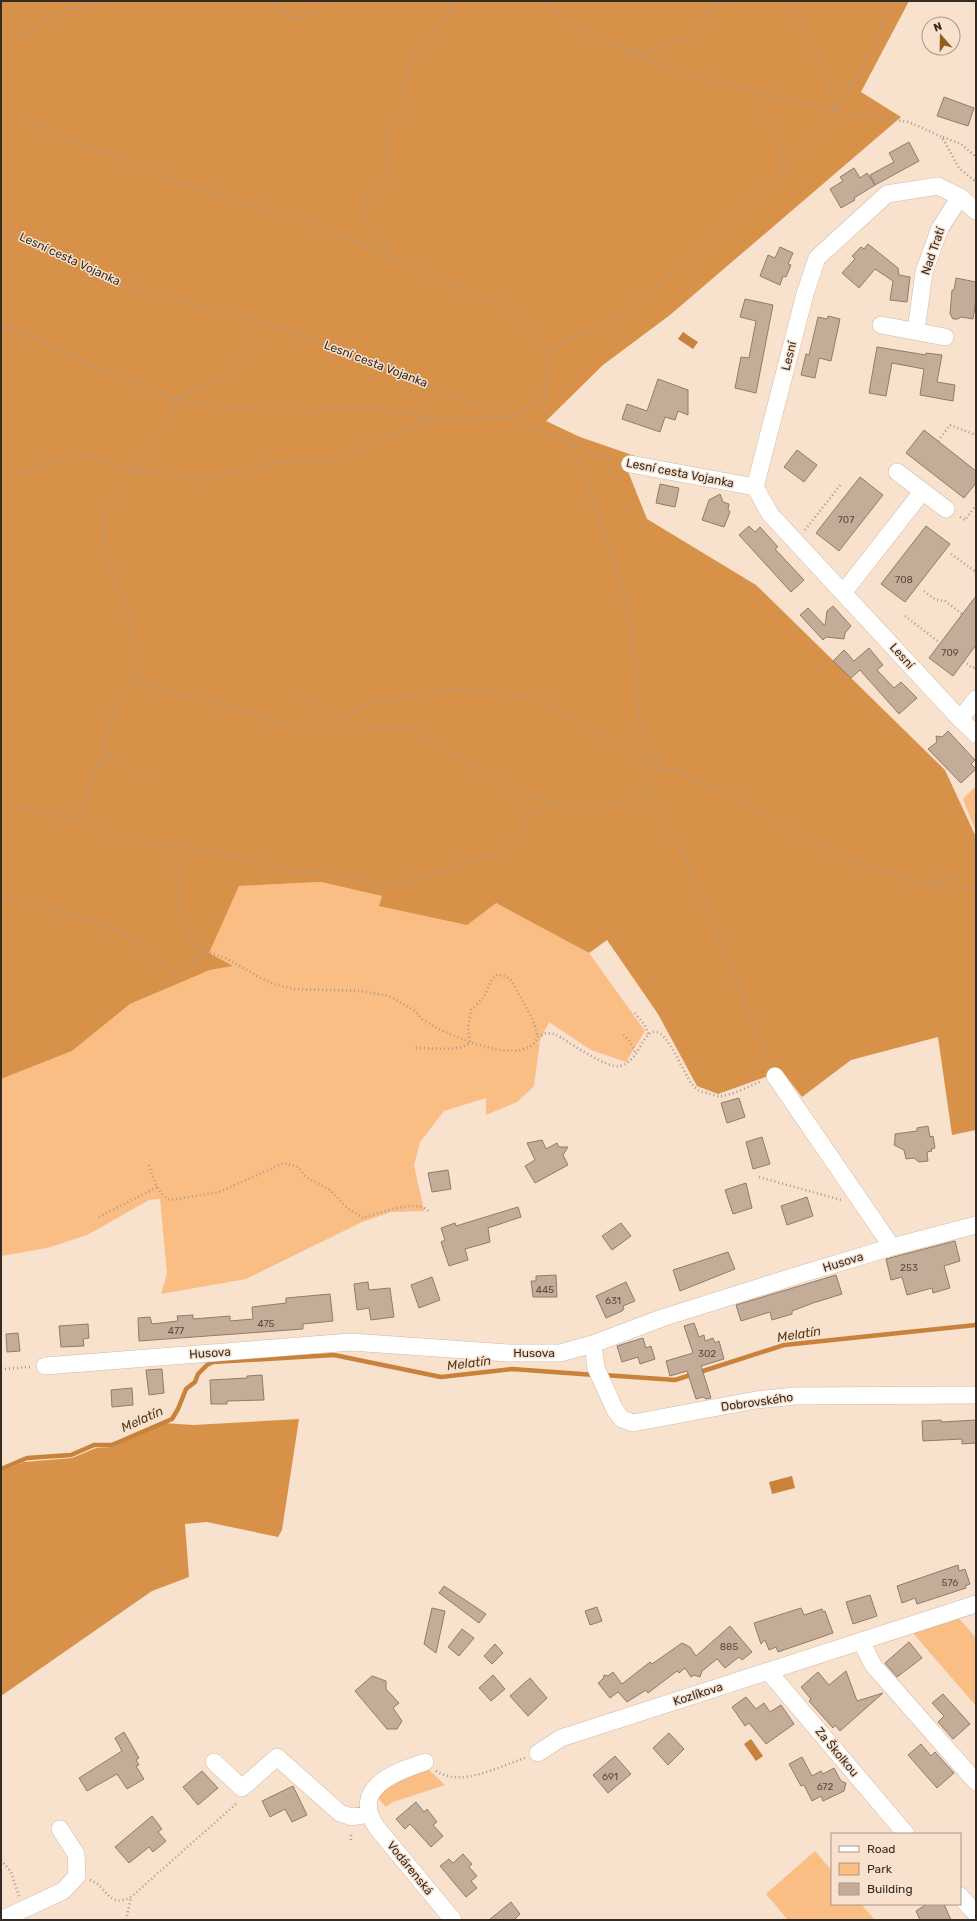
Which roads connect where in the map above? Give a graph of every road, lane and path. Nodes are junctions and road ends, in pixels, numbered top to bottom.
1 (104, 1) edge
2 (272, 1) edge
3 (331, 1) edge
4 (454, 1) edge
5 (737, 1) edge
6 (787, 1) edge
7 (894, 1) edge
8 (542, 2) edge
9 (1, 42) edge
10 (630, 51) junction
11 (752, 91) junction
12 (1, 109) edge
13 (836, 111) junction
14 (942, 137) junction
15 (976, 157) edge
16 (784, 169) junction
17 (976, 182) edge
18 (960, 197) junction
19 (976, 211) edge
20 (1, 227) edge
21 (391, 258) junction
22 (881, 325) dead end
23 (1, 326) edge
24 (278, 328) junction
25 (916, 331) junction
26 (945, 337) dead end
27 (550, 350) junction
28 (174, 399) junction
29 (510, 417) junction
30 (436, 419) junction
31 (976, 434) edge
32 (938, 441) dead end
33 (571, 443) junction
34 (630, 464) joint
35 (134, 470) junction
36 (897, 472) dead end
37 (1, 478) edge
38 (842, 483) dead end
39 (755, 487) junction
40 (922, 492) junction
41 (946, 509) dead end
42 (805, 531) dead end
43 (951, 554) dead end
44 (976, 572) edge
45 (924, 591) dead end
46 (843, 594) junction
47 (962, 614) dead end
48 (905, 616) dead end
49 (940, 643) dead end
50 (964, 661) dead end
51 (976, 667) edge
52 (132, 682) junction
53 (294, 696) dead end
54 (976, 699) edge
55 (960, 719) junction
56 (976, 734) edge
57 (104, 750) junction
58 (661, 769) junction
59 (147, 782) dead end
60 (647, 793) junction
61 (1, 802) edge
62 (550, 802) junction
63 (67, 818) junction
64 (163, 845) junction
65 (976, 867) edge
66 (924, 884) junction
67 (976, 888) edge
68 (1, 898) edge
69 (204, 950) junction
70 (635, 1013) dead end
71 (648, 1034) junction
72 (622, 1035) dead end
73 (538, 1038) junction
74 (470, 1042) junction
75 (416, 1048) dead end
76 (636, 1055) junction
77 (775, 1076) junction
78 (149, 1165) dead end
79 (759, 1177) dead end
80 (157, 1187) junction
81 (864, 1207) junction
82 (428, 1211) dead end
83 (99, 1217) dead end
84 (976, 1225) edge
85 (892, 1247) junction
86 (593, 1344) junction
87 (45, 1366) joint
88 (1, 1369) edge
89 (976, 1394) edge
90 (976, 1604) edge
91 (861, 1641) junction
92 (768, 1671) junction
93 (538, 1753) joint
94 (214, 1762) dead end
95 (425, 1762) joint
96 (976, 1782) edge
97 (242, 1788) junction
98 (369, 1814) junction
99 (60, 1830) dead end
100 (905, 1833) edge
101 (1, 1860) edge
102 (77, 1876) junction
103 (131, 1897) junction
104 (961, 1897) edge
105 (22, 1910) junction
106 (976, 1914) edge
107 (1, 1920) edge
108 (126, 1920) edge
109 (453, 1920) edge

1 - 9 path
2 - 3 path
4 - 21 path
5 - 10 path
6 - 13 path
7 - 13 path
8 - 10 path
10 - 11 path
11 - 13 path
11 - 16 path
12 - 21 path
13 - 14 path
13 - 16 path
14 - 15 path
14 - 17 path
16 - 27 path
18 - 19 street
18 - 25 street, Nad Tratí
18 - 39 street, Lesní
20 - 24 path, Lesní cesta Vojanka
21 - 27 path
22 - 25 street
23 - 28 path
24 - 28 path
24 - 29 path, Lesní cesta Vojanka
25 - 26 street
27 - 29 path
28 - 30 path
28 - 35 path
29 - 30 path
29 - 33 path, Lesní cesta Vojanka
30 - 35 path
31 - 32 path
33 - 34 path, Lesní cesta Vojanka
33 - 58 path
34 - 39 street, Lesní cesta Vojanka
35 - 37 path
35 - 52 path
36 - 40 street
38 - 42 path
39 - 46 street, Lesní
40 - 41 street
40 - 46 street
43 - 44 path
45 - 47 path
46 - 55 street, Lesní
48 - 49 path
50 - 51 path
52 - 57 path
52 - 62 path
53 - 58 path
54 - 55 street
55 - 56 street, Lesní
57 - 59 path
57 - 63 path
58 - 60 path
58 - 66 path
60 - 62 path
60 - 77 path
61 - 63 path
62 - 64 path
63 - 64 path
64 - 69 path
65 - 66 path
66 - 67 path
68 - 69 path
69 - 74 path
70 - 71 path
71 - 76 path
71 - 77 path
72 - 76 path
73 - 74 path
73 - 74 path
73 - 76 path
74 - 75 path
77 - 81 street
78 - 80 path
79 - 81 path
80 - 82 path
80 - 83 path
81 - 85 street
84 - 85 street, Husova
85 - 86 street, Husova
86 - 87 street, Husova
86 - 89 street, Dobrovského
87 - 88 path
90 - 91 street, Kozlíkova
91 - 92 street, Kozlíkova
91 - 96 street
92 - 93 street, Kozlíkova
92 - 100 street, Za Školkou
93 - 95 path
94 - 97 street
95 - 98 street
97 - 98 street
97 - 103 path
98 - 109 street, Vodárenská
99 - 102 street
101 - 105 path
102 - 103 path
102 - 105 street
103 - 108 path
104 - 106 street
105 - 107 street

